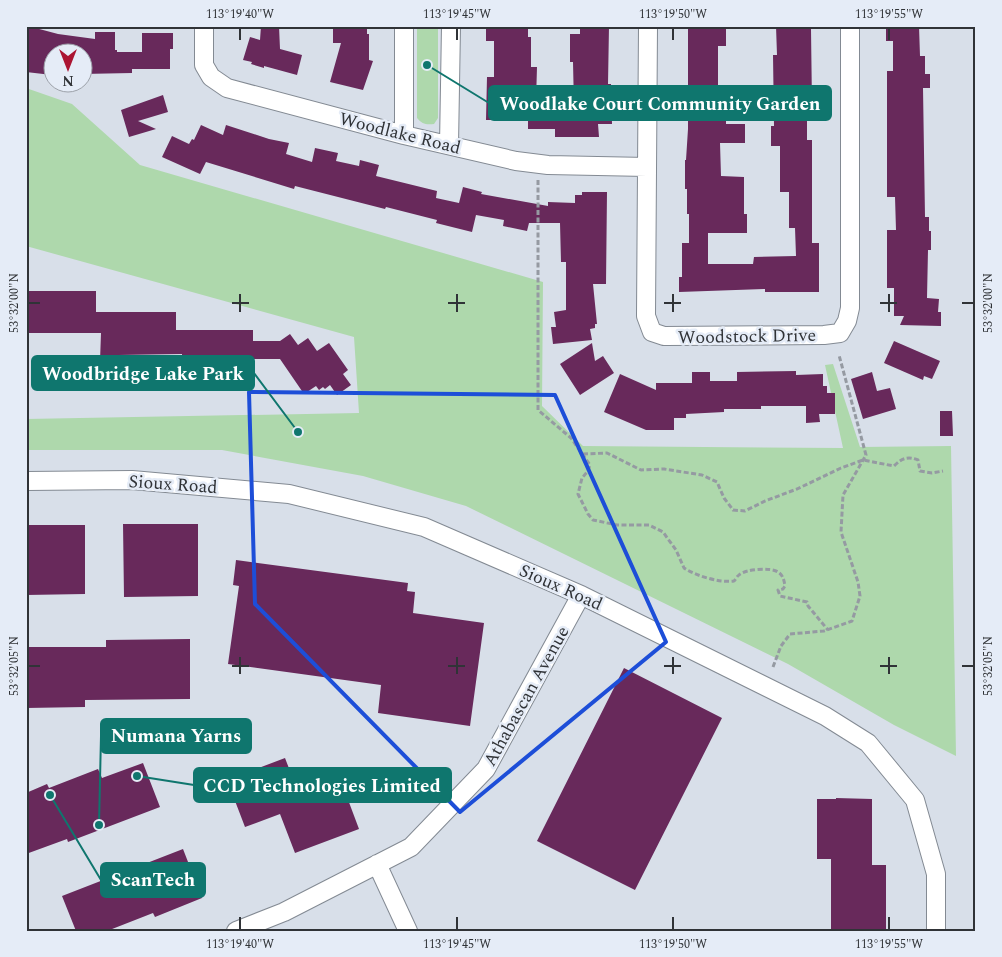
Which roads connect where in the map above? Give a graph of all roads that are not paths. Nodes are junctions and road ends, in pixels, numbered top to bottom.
1 (204, 26) edge
2 (404, 26) edge
3 (451, 26) edge
4 (648, 26) edge
5 (850, 26) edge
6 (404, 135) junction
7 (449, 145) junction
8 (647, 167) junction
9 (26, 481) edge
10 (582, 595) junction
11 (377, 864) junction
12 (236, 931) edge
13 (408, 931) edge
14 (936, 931) edge

1 - 6 street, Woodlake Road
2 - 6 street
3 - 7 street
4 - 8 street, Woodstock Drive
5 - 8 street, Woodstock Drive
6 - 7 street, Woodlake Road
7 - 8 street, Woodlake Road
9 - 10 street, Sioux Road
10 - 11 street, Athabascan Avenue
10 - 14 street, Sioux Road
11 - 12 street, Athabascan Avenue
11 - 13 street

